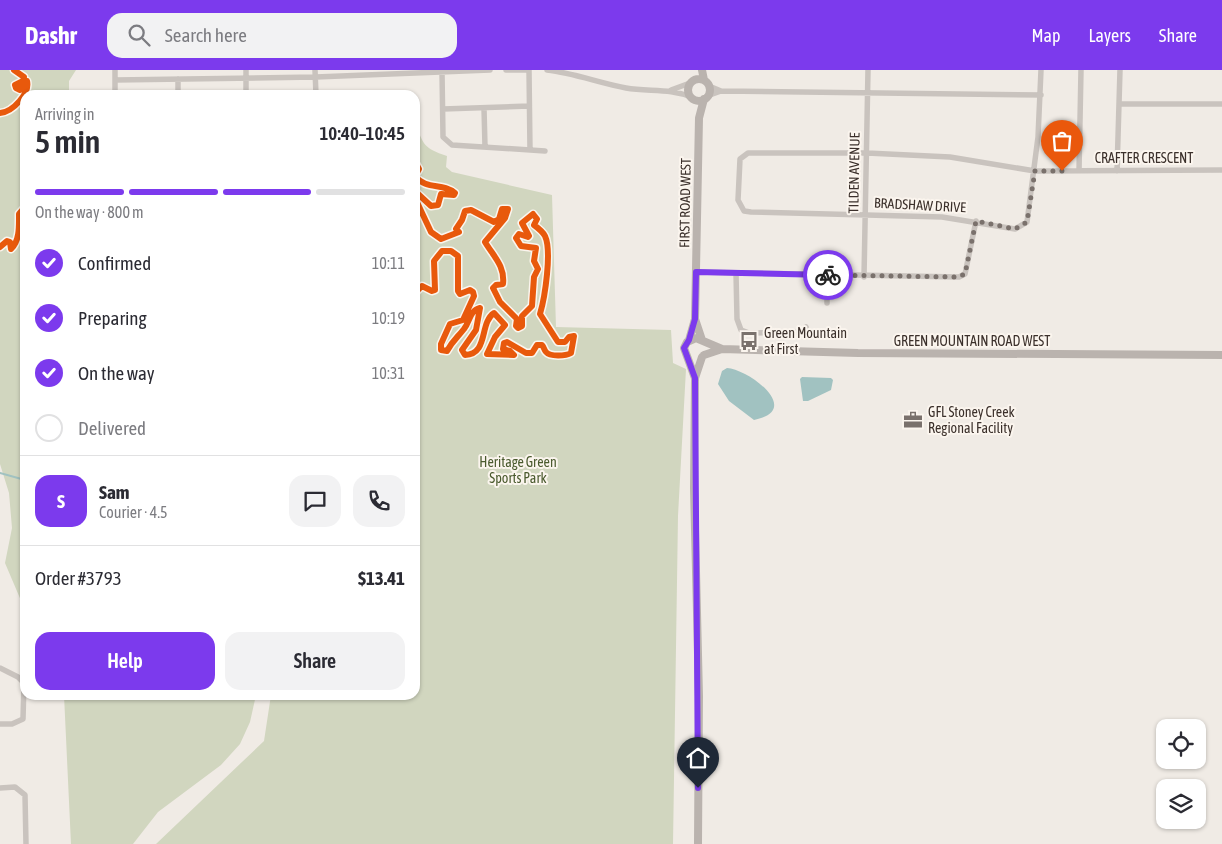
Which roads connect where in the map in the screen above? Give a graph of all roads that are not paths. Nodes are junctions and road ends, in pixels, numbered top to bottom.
1 (115, 70) edge
2 (246, 70) edge
3 (487, 70) edge
4 (490, 70) edge
5 (506, 70) edge
6 (528, 70) edge
7 (547, 70) edge
8 (697, 70) edge
9 (702, 70) edge
10 (868, 70) edge
11 (1041, 70) edge
12 (1081, 70) edge
13 (1120, 70) edge
14 (442, 72) junction
15 (315, 73) edge
16 (246, 78) junction
17 (178, 79) junction
18 (115, 80) junction
19 (692, 81) junction
20 (707, 83) junction
21 (115, 90) edge
22 (178, 90) edge
23 (246, 90) edge
24 (316, 90) edge
25 (671, 90) junction
26 (721, 90) junction
27 (867, 94) junction
28 (1041, 95) junction
29 (692, 98) junction
30 (706, 98) junction
31 (1119, 104) junction
32 (1222, 104) edge
33 (529, 106) junction
34 (484, 108) junction
35 (443, 109) junction
36 (698, 118) junction
37 (485, 147) junction
38 (530, 150) junction
39 (545, 151) dead end
40 (867, 153) junction
41 (1222, 170) edge
42 (1035, 171) junction
43 (1079, 171) junction
44 (1117, 171) junction
45 (866, 215) junction
46 (976, 221) junction
47 (696, 272) junction
48 (736, 273) junction
49 (827, 275) junction
50 (864, 277) junction
51 (827, 303) dead end
52 (695, 319) junction
53 (806, 327) dead end
54 (689, 340) junction
55 (703, 341) junction
56 (722, 349) junction
57 (1222, 355) edge
58 (687, 356) junction
59 (703, 356) junction
60 (695, 378) junction
61 (0, 668) edge
62 (20, 678) edge
63 (24, 700) edge
64 (0, 724) edge
65 (0, 788) edge
66 (26, 844) edge
67 (698, 844) edge

1 - 18 street
2 - 16 street
3 - 4 street
3 - 14 street
5 - 6 street
6 - 33 street
7 - 25 street
8 - 19 street, FIRST ROAD WEST
9 - 20 street, FIRST ROAD WEST
10 - 27 street, TILDEN AVENUE
11 - 28 street, BRADSHAW DRIVE
12 - 43 street
13 - 31 street
14 - 15 street
14 - 35 street
15 - 16 street
15 - 24 street
16 - 17 street
16 - 23 street
17 - 18 street
17 - 22 street
18 - 21 street
19 - 20 street
19 - 25 street
19 - 29 street, FIRST ROAD WEST
20 - 26 street
20 - 30 street, FIRST ROAD WEST
25 - 29 street
26 - 27 street
26 - 30 street
27 - 28 street
27 - 40 street, TILDEN AVENUE
28 - 42 street, BRADSHAW DRIVE
29 - 30 street
29 - 36 street, FIRST ROAD WEST
30 - 36 street, FIRST ROAD WEST
31 - 32 street
31 - 44 street
33 - 34 street
33 - 38 street
34 - 35 street
34 - 37 street
35 - 37 street
36 - 47 street, FIRST ROAD WEST
37 - 38 street
38 - 39 street
40 - 42 street, CRAFTER CRESCENT
40 - 45 street, TILDEN AVENUE
40 - 45 street, BRADSHAW DRIVE
41 - 44 street, CRAFTER CRESCENT
42 - 43 street, CRAFTER CRESCENT
42 - 46 street, BRADSHAW DRIVE
43 - 44 street, CRAFTER CRESCENT
45 - 46 street, BRADSHAW DRIVE
45 - 50 street, TILDEN AVENUE
46 - 50 street
47 - 48 street
47 - 52 street, FIRST ROAD WEST
48 - 49 street
48 - 53 street
49 - 50 street
49 - 51 street
52 - 54 street, FIRST ROAD WEST
52 - 55 street, FIRST ROAD WEST
54 - 55 street
54 - 58 street
55 - 56 street, GREEN MOUNTAIN ROAD WEST
55 - 59 street
56 - 57 street, GREEN MOUNTAIN ROAD WEST
56 - 59 street, GREEN MOUNTAIN ROAD WEST
58 - 59 street
58 - 60 street
59 - 60 street
60 - 67 street
61 - 62 street
63 - 64 street
65 - 66 street

